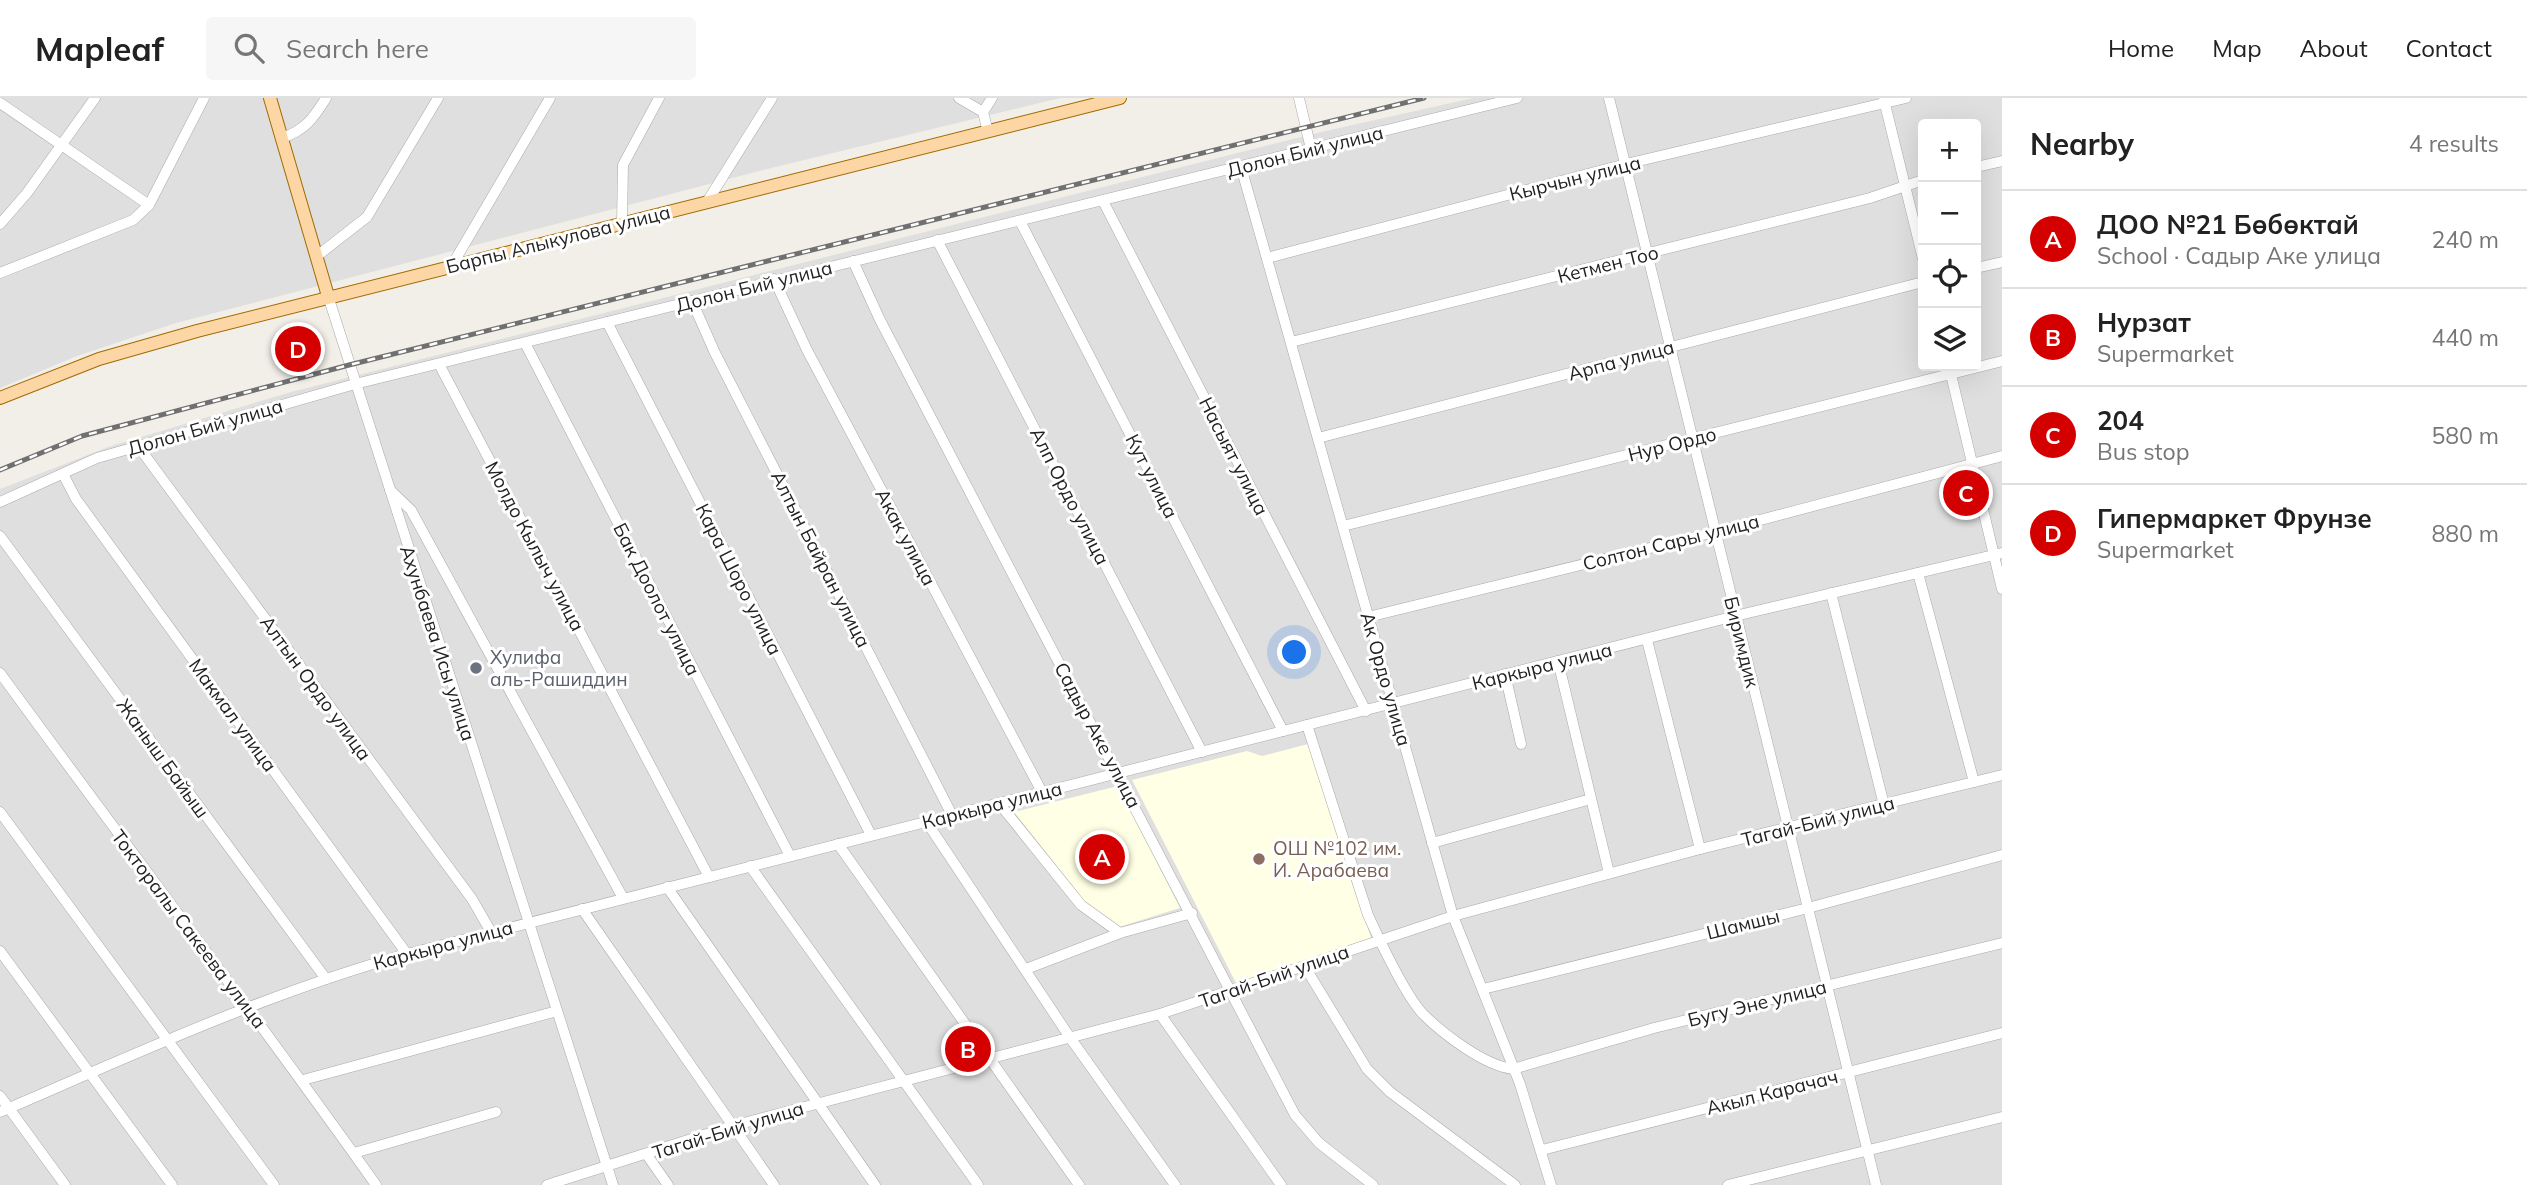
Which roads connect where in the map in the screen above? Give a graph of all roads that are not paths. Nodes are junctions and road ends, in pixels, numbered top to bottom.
1 (95, 98) edge
2 (204, 98) edge
3 (270, 98) edge
4 (326, 98) edge
5 (438, 98) edge
6 (550, 98) edge
7 (659, 98) edge
8 (772, 98) edge
9 (959, 98) edge
10 (992, 98) edge
11 (1121, 98) edge
12 (1300, 98) edge
13 (1517, 98) edge
14 (1609, 98) edge
15 (1906, 98) edge
16 (1884, 100) edge
17 (0, 103) edge
18 (983, 113) junction
19 (988, 132) junction
20 (282, 138) junction
21 (61, 146) junction
22 (1311, 149) junction
23 (2002, 161) edge
24 (1626, 164) junction
25 (1981, 166) edge
26 (1241, 167) junction
27 (1918, 182) edge
28 (1906, 186) junction
29 (1103, 201) junction
30 (707, 202) junction
31 (149, 205) junction
32 (1020, 221) junction
33 (622, 223) junction
34 (0, 224) edge
35 (937, 240) junction
36 (1920, 245) edge
37 (1648, 254) junction
38 (317, 256) junction
39 (1267, 258) junction
40 (853, 261) junction
41 (2002, 262) edge
42 (450, 267) junction
43 (1981, 267) edge
44 (0, 273) edge
45 (774, 279) junction
46 (1918, 283) edge
47 (328, 296) junction
48 (692, 301) junction
49 (607, 322) junction
50 (1291, 342) junction
51 (525, 343) junction
52 (1671, 347) junction
53 (2002, 361) edge
54 (439, 364) junction
55 (1981, 365) edge
56 (1945, 371) edge
57 (1949, 371) edge
58 (355, 384) junction
59 (0, 398) edge
60 (1318, 439) junction
61 (1693, 439) junction
62 (138, 446) junction
63 (2002, 456) edge
64 (1972, 464) junction
65 (63, 474) junction
66 (388, 488) junction
67 (0, 502) edge
68 (1343, 526) junction
69 (1715, 532) junction
70 (0, 536) edge
71 (1998, 554) edge
72 (1918, 573) junction
73 (2002, 589) edge
74 (1831, 593) junction
75 (1735, 616) junction
76 (1368, 617) junction
77 (1647, 640) junction
78 (1558, 661) junction
79 (0, 673) edge
80 (1505, 674) junction
81 (1393, 703) junction
82 (1366, 711) junction
83 (1307, 725) junction
84 (1283, 731) junction
85 (1521, 744) dead end
86 (1202, 752) junction
87 (1118, 772) junction
88 (2002, 775) edge
89 (1974, 782) junction
90 (1041, 792) junction
91 (1591, 799) junction
92 (999, 803) junction
93 (1884, 805) junction
94 (0, 813) edge
95 (953, 815) junction
96 (926, 821) junction
97 (1788, 828) junction
98 (870, 835) junction
99 (1432, 843) junction
100 (838, 844) junction
101 (1700, 849) junction
102 (2002, 855) edge
103 (790, 856) junction
104 (750, 866) junction
105 (1609, 873) junction
106 (709, 877) junction
107 (667, 887) junction
108 (623, 898) junction
109 (1808, 908) junction
110 (582, 909) junction
111 (1192, 913) junction
112 (1453, 916) junction
113 (529, 923) junction
114 (491, 932) junction
115 (1120, 933) junction
116 (1380, 941) junction
117 (2002, 943) edge
118 (0, 951) edge
119 (407, 954) junction
120 (1305, 967) junction
121 (1026, 969) junction
122 (326, 979) junction
123 (1827, 986) junction
124 (1483, 989) junction
125 (1231, 992) junction
126 (247, 1009) junction
127 (556, 1011) junction
128 (1160, 1014) junction
129 (2002, 1033) edge
130 (1071, 1039) junction
131 (169, 1040) junction
132 (991, 1061) junction
133 (1513, 1069) junction
134 (1849, 1072) junction
135 (91, 1074) junction
136 (303, 1080) junction
137 (904, 1082) junction
138 (0, 1097) edge
139 (818, 1103) junction
140 (4, 1110) edge
141 (496, 1112) dead end
142 (2002, 1117) edge
143 (732, 1126) junction
144 (1542, 1150) junction
145 (1869, 1150) junction
146 (354, 1153) junction
147 (647, 1155) junction
148 (607, 1167) junction
149 (65, 1185) edge
150 (172, 1185) edge
151 (274, 1185) edge
152 (376, 1185) edge
153 (547, 1185) edge
154 (612, 1185) edge
155 (668, 1185) edge
156 (774, 1185) edge
157 (875, 1185) edge
158 (978, 1185) edge
159 (1079, 1185) edge
160 (1175, 1185) edge
161 (1281, 1185) edge
162 (1373, 1185) edge
163 (1514, 1185) edge
164 (1551, 1185) edge
165 (1728, 1185) edge
166 (1876, 1185) edge

1 - 21 street
2 - 31 street
3 - 20 main road, Ахунбаева Исы улица
4 - 20 street
5 - 38 street
6 - 42 street
7 - 33 street
8 - 30 street
9 - 18 street
10 - 18 street
11 - 19 main road, Барпы Алыкулова улица
12 - 22 street
13 - 22 street, Долон Бий улица
14 - 24 street, Биримдик
15 - 16 street, Кырчын улица
16 - 24 street, Кырчын улица
16 - 28 street
17 - 21 street
18 - 19 street
19 - 30 main road, Барпы Алыкулова улица
20 - 38 main road, Ахунбаева Исы улица
21 - 31 street
21 - 34 street
22 - 26 street, Долон Бий улица
23 - 25 street
24 - 37 street, Биримдик
24 - 39 street, Кырчын улица
26 - 29 street, Долон Бий улица
26 - 39 street, Ак Ордо улица
27 - 28 street, Кетмен Тоо
28 - 36 street
28 - 37 street, Кетмен Тоо
29 - 32 street, Долон Бий улица
29 - 82 street, Насыят улица
30 - 33 main road, Барпы Алыкулова улица
31 - 44 street
32 - 35 street, Долон Бий улица
32 - 84 street, Кут улица
33 - 42 main road, Барпы Алыкулова улица
35 - 40 street, Долон Бий улица
35 - 86 street, Алп Ордо улица
37 - 50 street, Кетмен Тоо
37 - 52 street, Биримдик
38 - 47 main road, Ахунбаева Исы улица
39 - 50 street, Ак Ордо улица
40 - 45 street, Долон Бий улица
40 - 87 street, Садыр Аке улица
41 - 43 street
42 - 47 main road, Барпы Алыкулова улица
45 - 48 street, Долон Бий улица
45 - 90 street, Акак улица
46 - 52 street, Арпа улица
47 - 58 street, Ахунбаева Исы улица
47 - 59 main road, Барпы Алыкулова улица
48 - 49 street, Долон Бий улица
48 - 95 street, Алтын Байран улица
49 - 51 street, Долон Бий улица
49 - 98 street, Кара Шоро улица
50 - 60 street, Ак Ордо улица
51 - 54 street, Долон Бий улица
51 - 103 street, Бак Доолот улица
52 - 60 street, Арпа улица
52 - 61 street, Биримдик
53 - 55 street, Нур Ордо
54 - 58 street, Долон Бий улица
54 - 106 street, Молдо Кылыч улица
56 - 61 street, Нур Ордо
57 - 64 street
58 - 62 street, Долон Бий улица
58 - 66 street, Ахунбаева Исы улица
60 - 68 street, Ак Ордо улица
61 - 68 street, Нур Ордо
61 - 69 street, Биримдик
62 - 65 street, Долон Бий улица
62 - 114 street, Алтын Ордо улица
63 - 64 street, Солтон Сары улица
64 - 69 street, Солтон Сары улица
64 - 71 street
65 - 67 street, Долон Бий улица
65 - 119 street, Макмал улица
66 - 108 street
66 - 113 street, Ахунбаева Исы улица
68 - 76 street, Ак Ордо улица
69 - 75 street, Биримдик
69 - 76 street, Солтон Сары улица
70 - 122 street, Жаныш Байыш
71 - 72 street, Каркыра улица
71 - 73 street
72 - 74 street, Каркыра улица
72 - 89 street
74 - 75 street, Каркыра улица
74 - 93 street
75 - 77 street, Каркыра улица
75 - 97 street, Биримдик
76 - 81 street, Ак Ордо улица
77 - 78 street, Каркыра улица
77 - 101 street
78 - 80 street, Каркыра улица
78 - 91 street
79 - 126 street, Токторалы Сакеева улица
80 - 81 street, Каркыра улица
80 - 85 street
81 - 82 street, Каркыра улица
81 - 99 street, Ак Ордо улица
82 - 83 street, Каркыра улица
83 - 84 street, Каркыра улица
83 - 116 street
84 - 86 street, Каркыра улица
86 - 87 street, Каркыра улица
87 - 90 street, Каркыра улица
87 - 111 street, Садыр Аке улица
88 - 89 street, Тагай-Бий улица
89 - 93 street, Тагай-Бий улица
90 - 92 street, Каркыра улица
91 - 99 street
91 - 105 street
92 - 95 street, Каркыра улица
92 - 115 street
93 - 97 street, Тагай-Бий улица
94 - 131 street
95 - 96 street, Каркыра улица
96 - 98 street, Каркыра улица
96 - 121 street
97 - 101 street, Тагай-Бий улица
97 - 109 street, Биримдик
98 - 100 street, Каркыра улица
99 - 112 street, Ак Ордо улица
100 - 103 street, Каркыра улица
100 - 132 street
101 - 105 street, Тагай-Бий улица
102 - 109 street, Шамшы
103 - 104 street, Каркыра улица
104 - 106 street, Каркыра улица
104 - 137 street
105 - 112 street, Тагай-Бий улица
106 - 107 street, Каркыра улица
107 - 108 street, Каркыра улица
107 - 139 street
108 - 110 street, Каркыра улица
109 - 123 street, Биримдик
109 - 124 street, Шамшы
110 - 113 street, Каркыра улица
110 - 143 street
111 - 115 street
111 - 125 street, Садыр Аке улица
112 - 116 street, Тагай-Бий улица
112 - 124 street, Ак Ордо улица
113 - 114 street, Каркыра улица
113 - 127 street, Ахунбаева Исы улица
114 - 119 street, Каркыра улица
115 - 121 street
116 - 120 street, Тагай-Бий улица
116 - 133 street
117 - 123 street, Бугу Эне улица
118 - 135 street
119 - 122 street, Каркыра улица
120 - 125 street, Тагай-Бий улица
120 - 163 street
121 - 130 street
122 - 126 street, Каркыра улица
123 - 133 street, Бугу Эне улица
123 - 134 street, Биримдик
124 - 133 street, Ак Ордо улица
125 - 128 street, Тагай-Бий улица
125 - 162 street, Садыр Аке улица
126 - 131 street, Каркыра улица
126 - 136 street, Токторалы Сакеева улица
127 - 136 street
127 - 148 street, Ахунбаева Исы улица
128 - 130 street, Тагай-Бий улица
128 - 161 street
129 - 134 street, Акыл Карачач
130 - 132 street, Тагай-Бий улица
130 - 160 street
131 - 135 street, Каркыра улица
131 - 151 street
132 - 137 street, Тагай-Бий улица
132 - 159 street
133 - 144 street, Ак Ордо улица
134 - 144 street, Акыл Карачач
134 - 145 street, Биримдик
135 - 140 street, Каркыра улица
135 - 150 street
136 - 146 street, Токторалы Сакеева улица
137 - 139 street, Тагай-Бий улица
137 - 158 street
138 - 140 street
139 - 143 street, Тагай-Бий улица
139 - 157 street
140 - 149 street
141 - 146 street
142 - 145 street
143 - 147 street, Тагай-Бий улица
143 - 156 street
144 - 164 street, Ак Ордо улица
145 - 165 street
145 - 166 street, Биримдик
146 - 152 street, Токторалы Сакеева улица
147 - 148 street, Тагай-Бий улица
147 - 155 street
148 - 153 street, Тагай-Бий улица
148 - 154 street, Ахунбаева Исы улица

